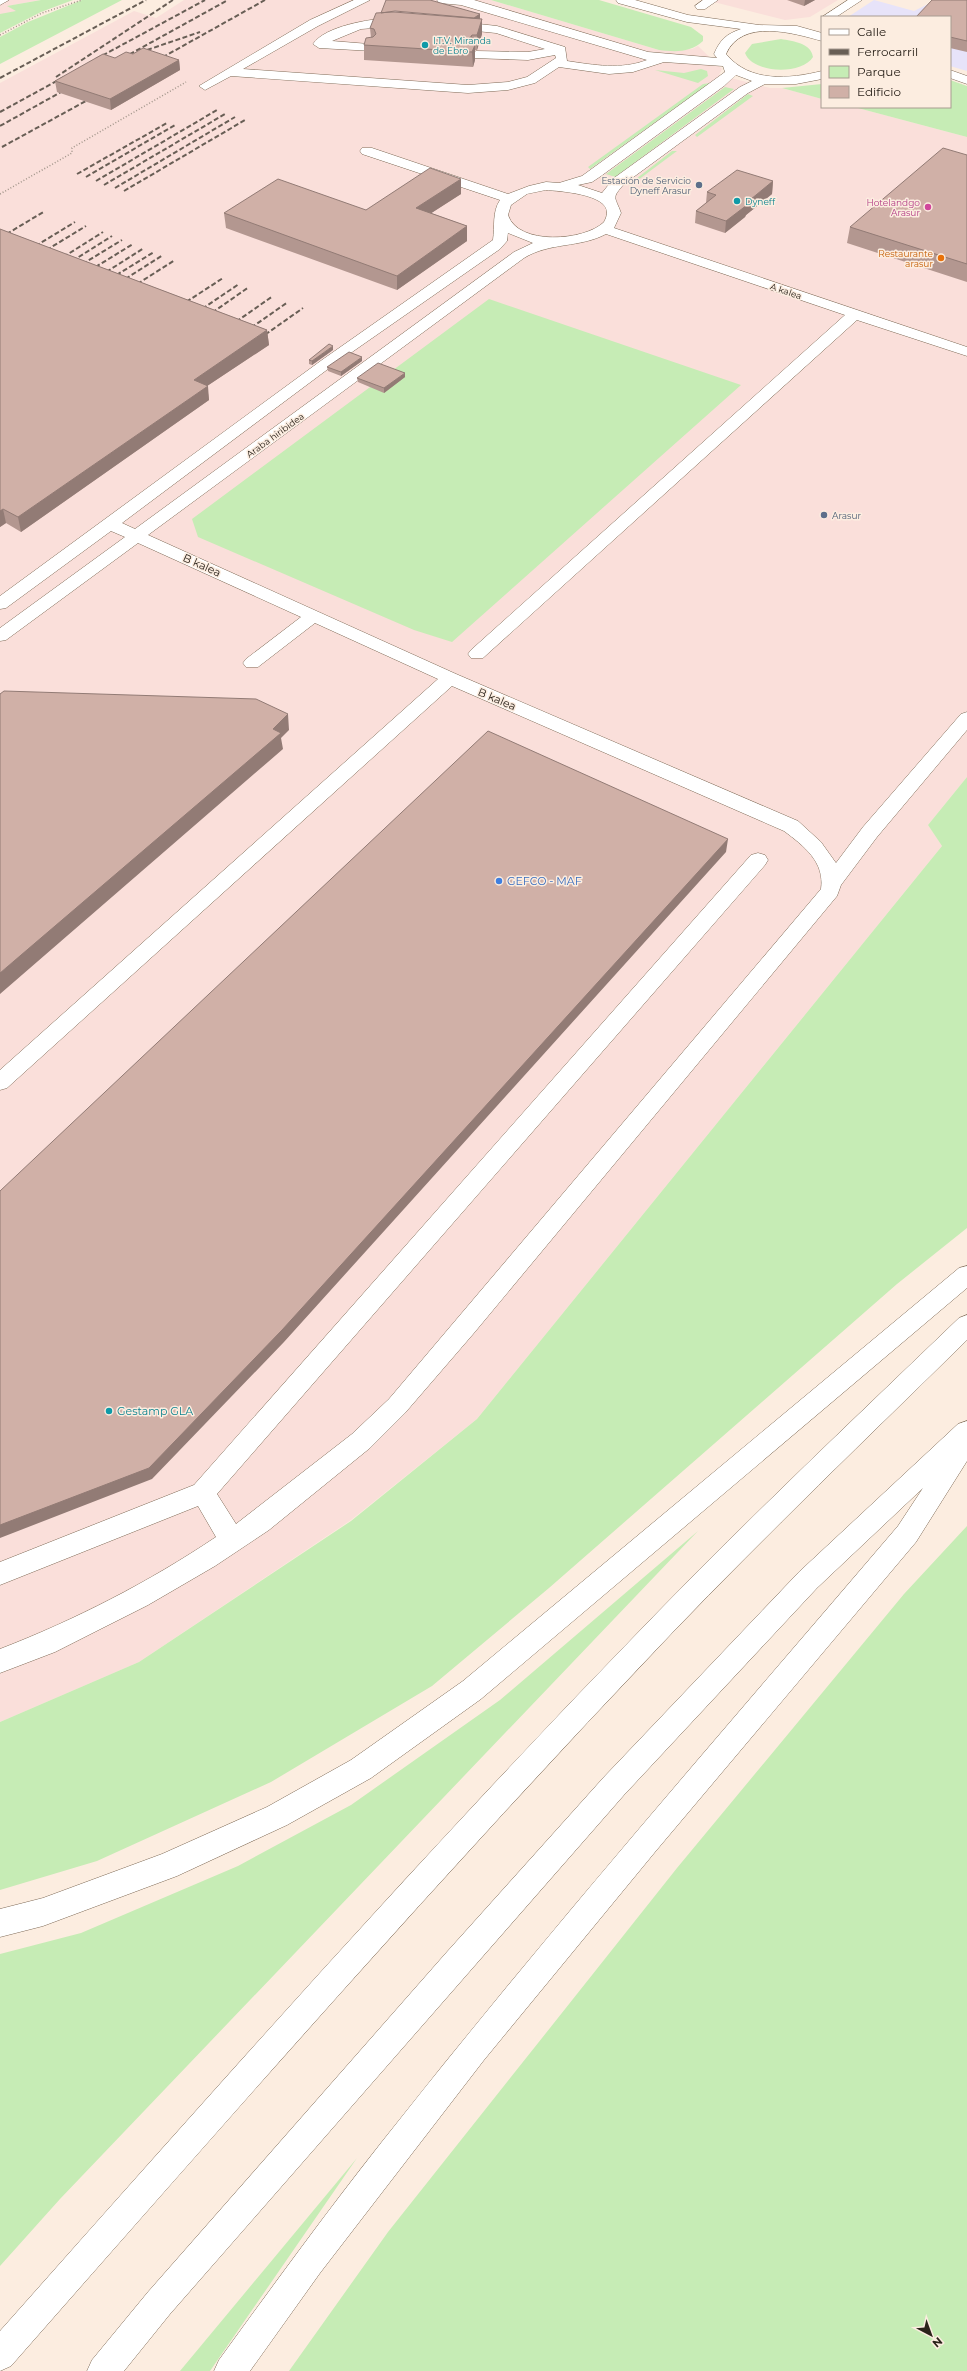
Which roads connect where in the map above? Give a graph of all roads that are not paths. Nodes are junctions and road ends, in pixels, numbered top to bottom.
1 (3, 0) edge
2 (364, 0) edge
3 (443, 0) edge
4 (622, 0) edge
5 (712, 0) edge
6 (856, 0) edge
7 (0, 1) edge
8 (471, 2) edge
9 (689, 3) dead end
10 (701, 6) junction
11 (831, 16) edge
12 (687, 18) junction
13 (821, 19) edge
14 (415, 22) edge
15 (436, 24) edge
16 (764, 28) junction
17 (786, 28) junction
18 (821, 37) edge
19 (718, 40) junction
20 (282, 41) junction
21 (319, 44) junction
22 (565, 47) junction
23 (369, 48) dead end
24 (476, 55) edge
25 (660, 59) junction
26 (690, 59) junction
27 (557, 63) junction
28 (728, 65) junction
29 (229, 72) junction
30 (951, 74) edge
31 (821, 75) edge
32 (765, 79) junction
33 (967, 80) edge
34 (204, 86) dead end
35 (367, 151) dead end
36 (560, 186) junction
37 (509, 199) junction
38 (607, 201) junction
39 (503, 221) junction
40 (604, 229) junction
41 (554, 241) junction
42 (855, 314) junction
43 (967, 352) edge
44 (110, 524) junction
45 (137, 536) junction
46 (0, 604) edge
47 (313, 616) junction
48 (0, 636) edge
49 (477, 654) dead end
50 (252, 663) dead end
51 (450, 678) junction
52 (967, 718) edge
53 (758, 860) dead end
54 (833, 881) junction
55 (0, 1082) edge
56 (967, 1274) edge
57 (967, 1325) edge
58 (967, 1431) edge
59 (967, 1440) edge
60 (203, 1493) junction
61 (232, 1541) junction
62 (0, 1574) edge
63 (0, 1661) edge
64 (0, 1923) edge
65 (0, 2355) edge
66 (103, 2371) edge
67 (230, 2371) edge

1 - 7 main road
2 - 20 main road
3 - 8 main road
4 - 12 main road
5 - 10 main road
6 - 11 main road
8 - 25 main road
9 - 10 main road
10 - 16 main road
12 - 16 main road
12 - 19 main road
13 - 17 main road
14 - 21 main road
15 - 22 main road
16 - 17 main road
16 - 19 main road
17 - 18 main road
19 - 26 main road
19 - 28 main road
20 - 21 main road
20 - 29 main road
21 - 23 main road
22 - 24 main road
22 - 27 main road
25 - 26 main road
25 - 27 main road
26 - 28 main road
27 - 29 main road
28 - 32 main road
28 - 36 main road
29 - 34 main road
30 - 33 main road
31 - 32 main road
32 - 38 main road
35 - 37 main road
36 - 37 main road
36 - 38 main road
37 - 39 main road
38 - 40 main road
39 - 41 main road
39 - 44 main road
40 - 41 main road
40 - 42 main road, A kalea
41 - 45 main road, Araba hiribidea
42 - 43 main road, A kalea
42 - 49 main road
44 - 45 main road, B kalea
44 - 46 main road
45 - 47 main road, B kalea
45 - 48 main road, Araba hiribidea
47 - 50 main road
47 - 51 main road, B kalea
51 - 54 main road, B kalea
51 - 55 main road
52 - 54 main road
53 - 60 main road
54 - 61 main road
56 - 64 main road
57 - 65 main road
58 - 66 main road
59 - 67 main road
60 - 61 main road
60 - 62 main road
61 - 63 main road

